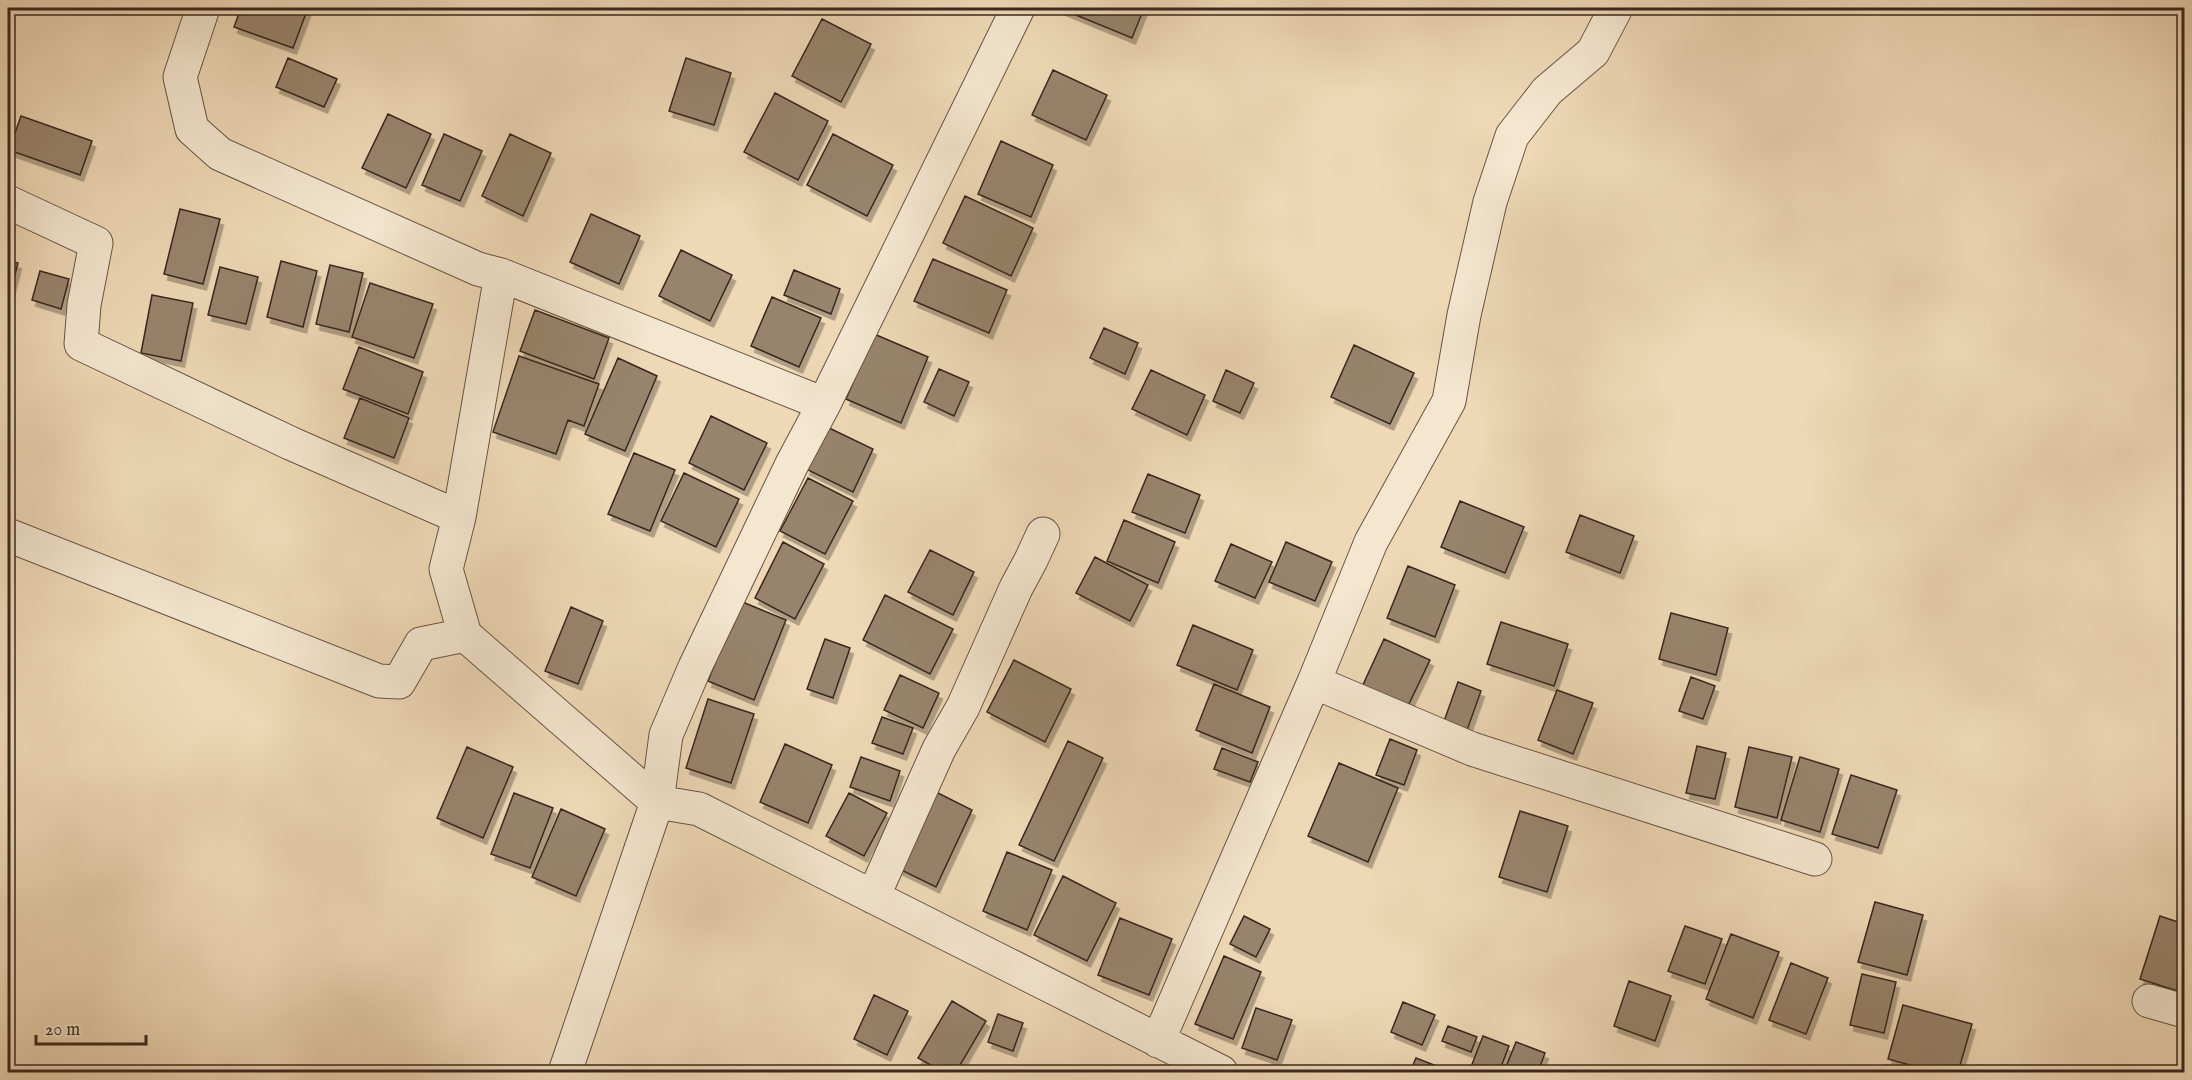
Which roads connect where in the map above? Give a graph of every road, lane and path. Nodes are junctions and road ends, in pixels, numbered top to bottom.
1 (203, 8) edge
2 (1018, 8) edge
3 (1616, 8) edge
4 (8, 202) edge
5 (501, 275) junction
6 (824, 404) junction
7 (459, 517) junction
8 (1043, 534) dead end
9 (8, 536) edge
10 (465, 634) junction
11 (1314, 682) junction
12 (657, 802) junction
13 (1815, 859) dead end
14 (873, 897) junction
15 (2149, 1001) dead end
16 (2184, 1011) edge
17 (1158, 1041) junction
18 (565, 1072) edge
19 (1221, 1072) edge

1 - 5 street
2 - 6 street
3 - 11 street
4 - 7 street
5 - 6 street
5 - 7 street
6 - 12 street
7 - 10 street
8 - 14 street
9 - 10 street
10 - 12 street
11 - 13 street
11 - 17 street
12 - 14 street
12 - 18 street
14 - 17 street
15 - 16 street
17 - 19 street

